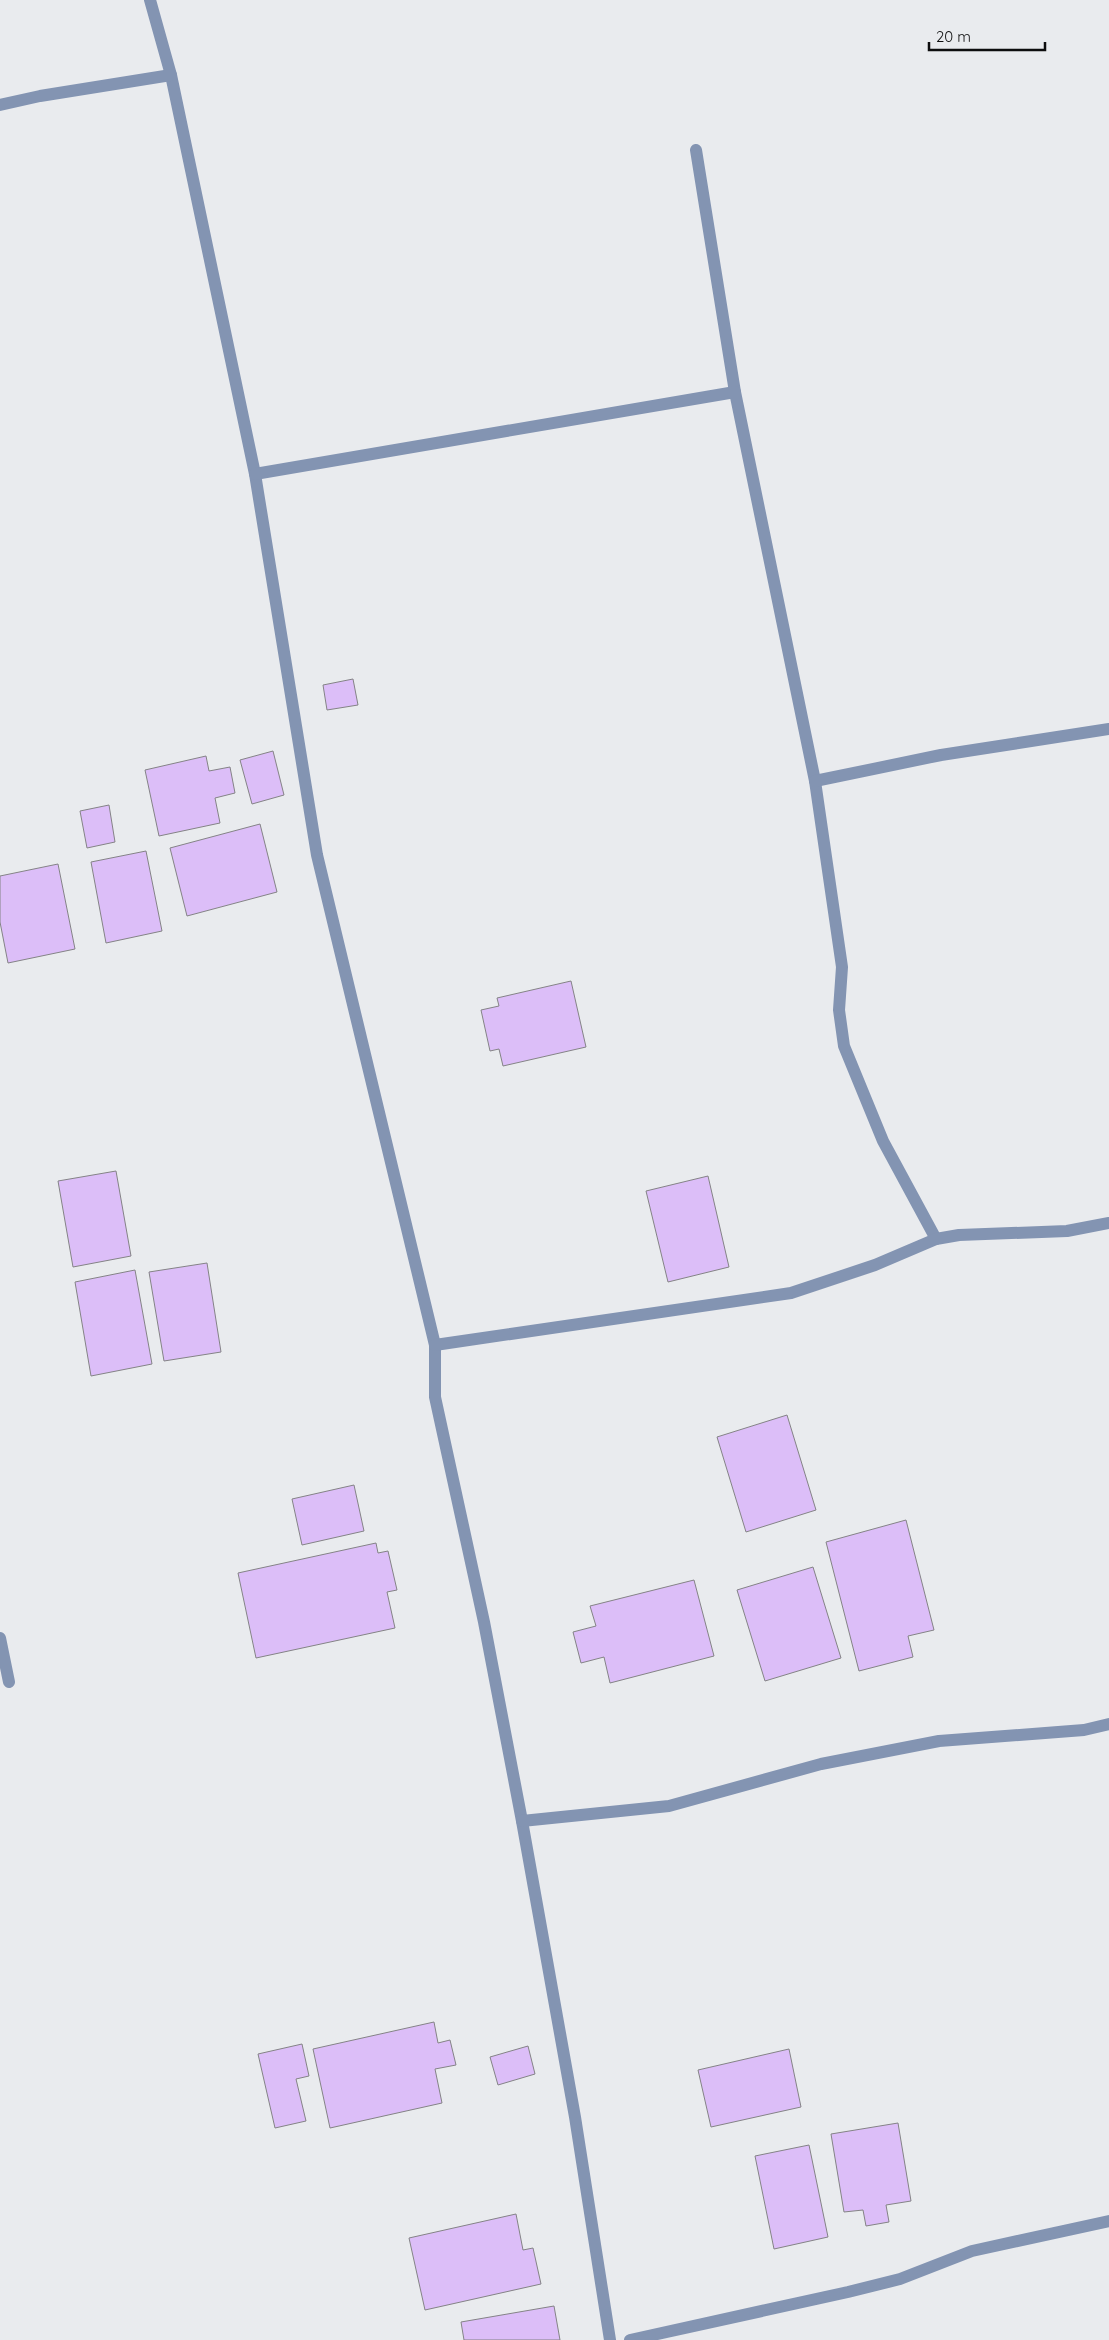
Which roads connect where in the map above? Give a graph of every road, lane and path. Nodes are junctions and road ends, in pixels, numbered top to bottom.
1 (150, 0) edge
2 (170, 75) junction
3 (0, 105) edge
4 (696, 150) dead end
5 (735, 392) junction
6 (255, 474) junction
7 (1109, 728) edge
8 (816, 780) junction
9 (1109, 1223) edge
10 (936, 1239) junction
11 (435, 1345) junction
12 (0, 1638) edge
13 (9, 1682) dead end
14 (1109, 1724) edge
15 (522, 1821) junction
16 (1109, 2222) edge
17 (610, 2340) edge
18 (630, 2340) edge

1 - 2 street
2 - 3 street
2 - 6 street
4 - 5 street
5 - 6 street
5 - 8 street
6 - 11 street
7 - 8 street
8 - 10 street
9 - 10 street
10 - 11 street
11 - 15 street
12 - 13 street
14 - 15 street
15 - 17 street
16 - 18 street

